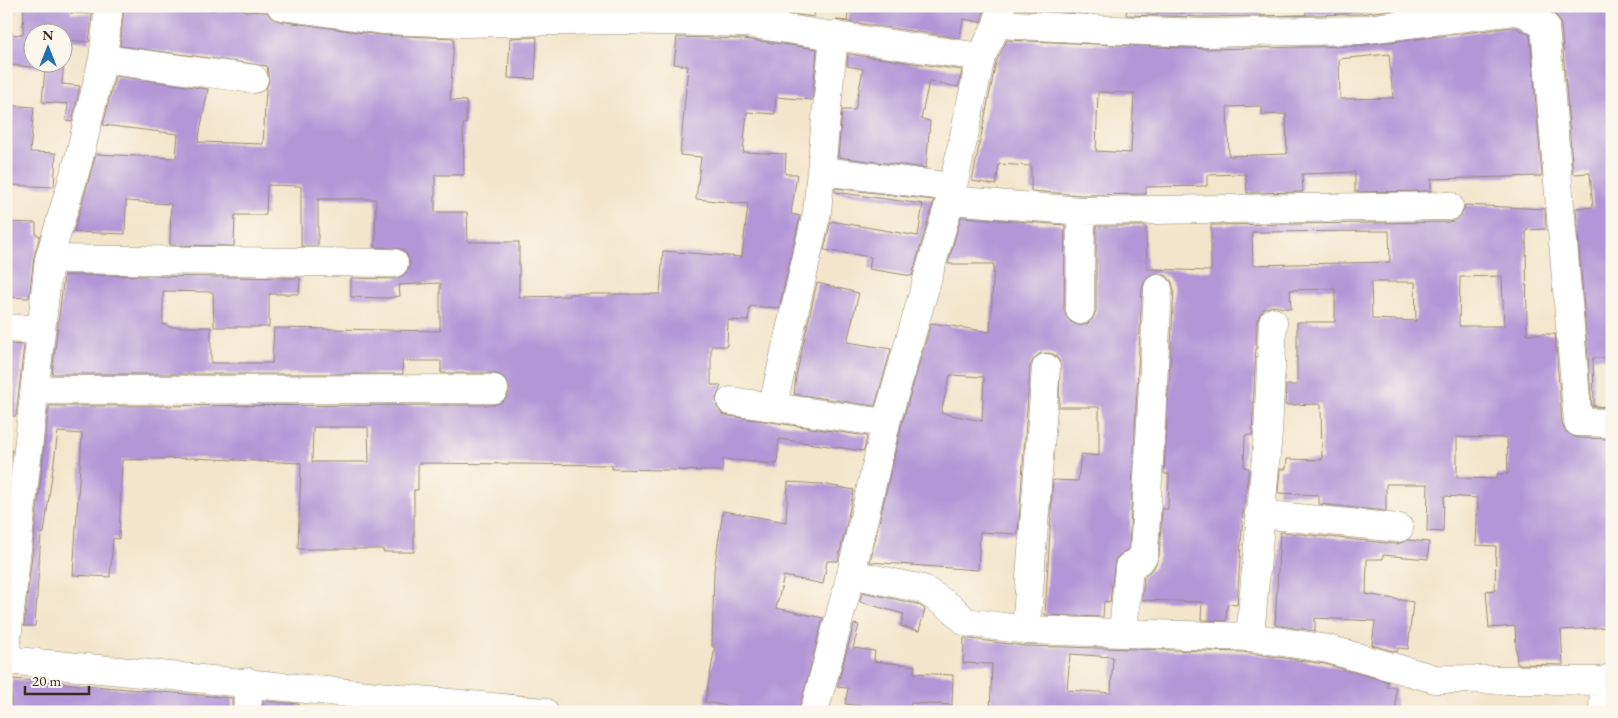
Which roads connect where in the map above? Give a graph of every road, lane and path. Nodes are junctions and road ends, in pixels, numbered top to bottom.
1 (109, 6) edge
2 (281, 6) edge
3 (746, 14) edge
4 (466, 15) edge
5 (998, 15) edge
6 (834, 35) junction
7 (981, 57) junction
8 (103, 59) junction
9 (254, 79) dead end
10 (822, 170) junction
11 (951, 194) junction
12 (1449, 206) dead end
13 (1081, 211) junction
14 (49, 259) junction
15 (394, 263) dead end
16 (1158, 289) dead end
17 (1080, 310) dead end
18 (1273, 322) dead end
19 (6, 328) edge
20 (40, 330) junction
21 (1046, 368) dead end
22 (494, 389) dead end
23 (35, 390) junction
24 (731, 401) dead end
25 (773, 405) junction
26 (886, 423) junction
27 (1612, 423) edge
28 (1266, 518) junction
29 (1399, 528) dead end
30 (851, 574) junction
31 (1026, 630) junction
32 (1123, 632) junction
33 (1257, 638) junction
34 (6, 648) edge
35 (6, 660) edge
36 (1608, 679) edge
37 (249, 682) junction
38 (358, 702) edge
39 (247, 712) edge
40 (544, 712) edge
41 (814, 712) edge
42 (1603, 712) edge

1 - 8 street
2 - 4 street
3 - 4 street
3 - 6 street
5 - 7 street
5 - 27 street
6 - 7 street
6 - 10 street
7 - 11 street
8 - 9 street
8 - 14 street
10 - 11 street
10 - 25 street
11 - 13 street
11 - 26 street
12 - 13 street
13 - 17 street
14 - 15 street
14 - 20 street
16 - 32 street
18 - 28 street
19 - 20 street
20 - 23 street
21 - 31 street
22 - 23 street
23 - 34 street
24 - 25 street
25 - 26 street
26 - 30 street
28 - 29 street
28 - 33 street
30 - 31 street
30 - 41 street
31 - 32 street
32 - 33 street
33 - 36 street
35 - 37 street
36 - 42 street
37 - 38 street
37 - 39 street
38 - 40 street

